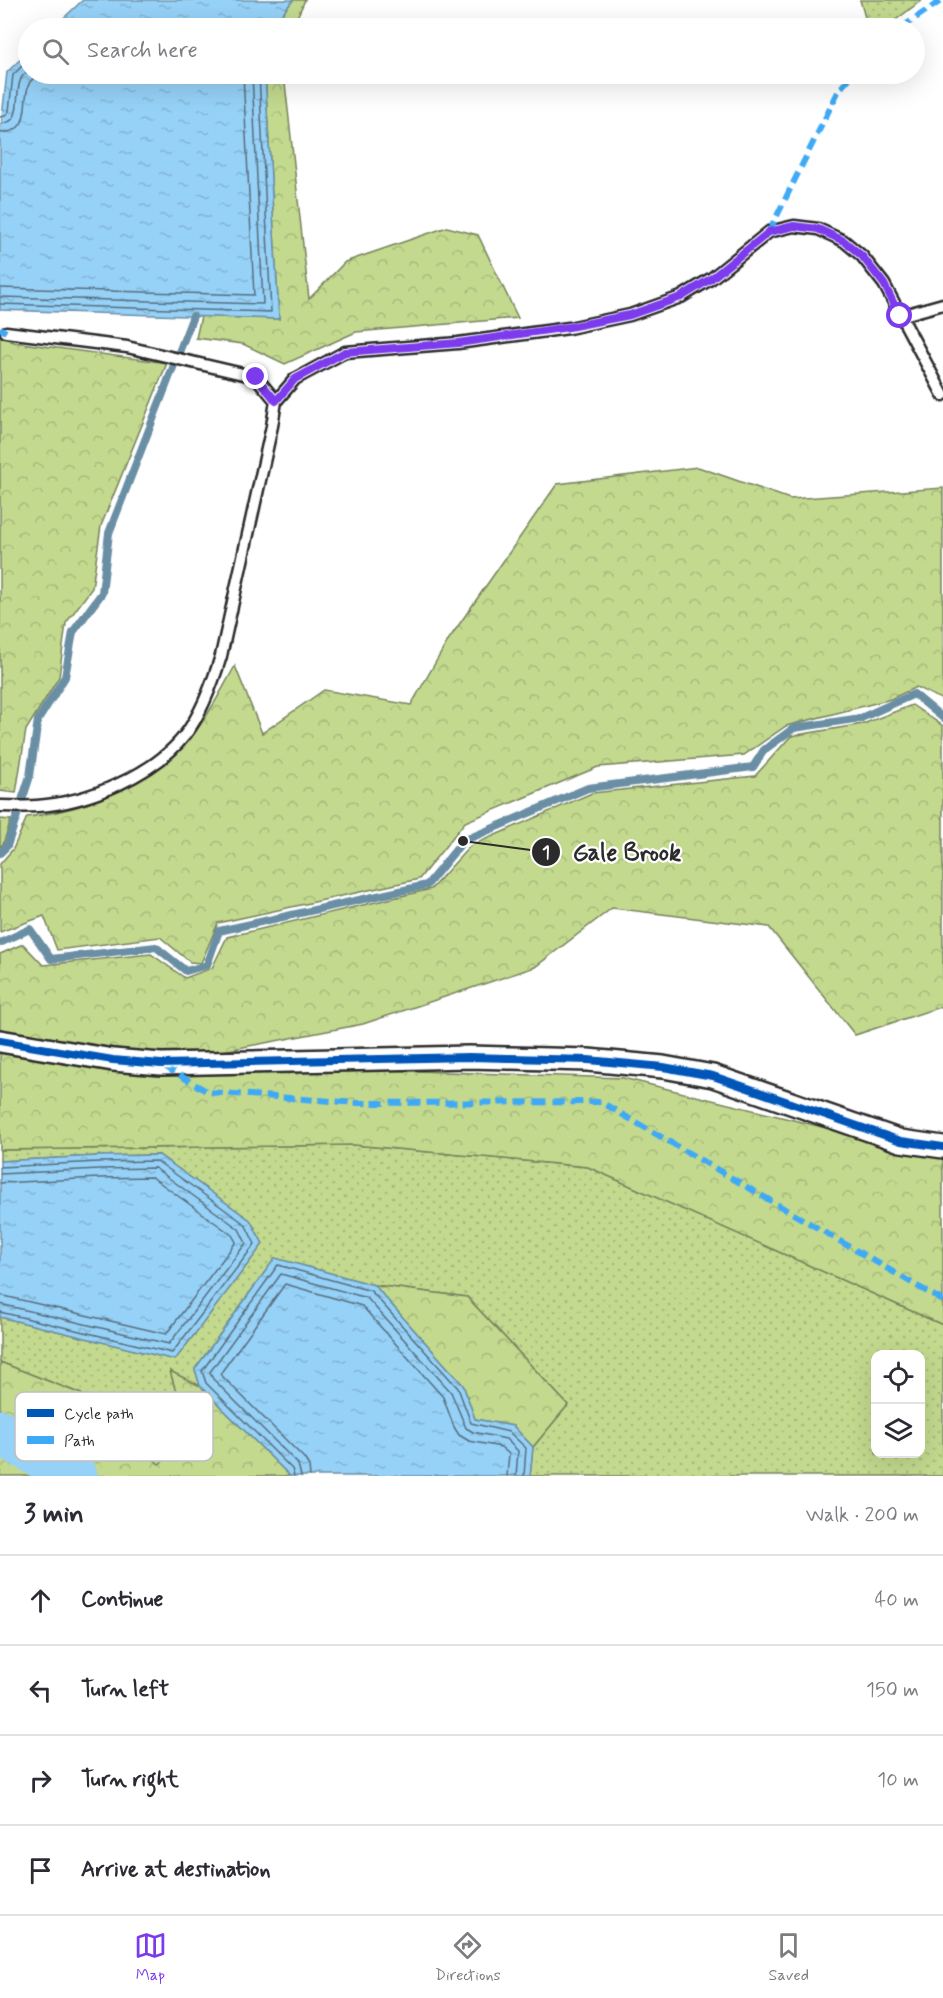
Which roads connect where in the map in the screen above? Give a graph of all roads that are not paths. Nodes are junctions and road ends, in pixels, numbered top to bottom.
1 (943, 304) edge
2 (900, 316) junction
3 (6, 332) dead end
4 (943, 395) edge
5 (276, 401) junction
6 (2, 806) edge
7 (0, 1041) edge
8 (943, 1147) edge

1 - 2 lane
2 - 4 lane
2 - 5 lane
3 - 5 lane
5 - 6 lane
7 - 8 street

